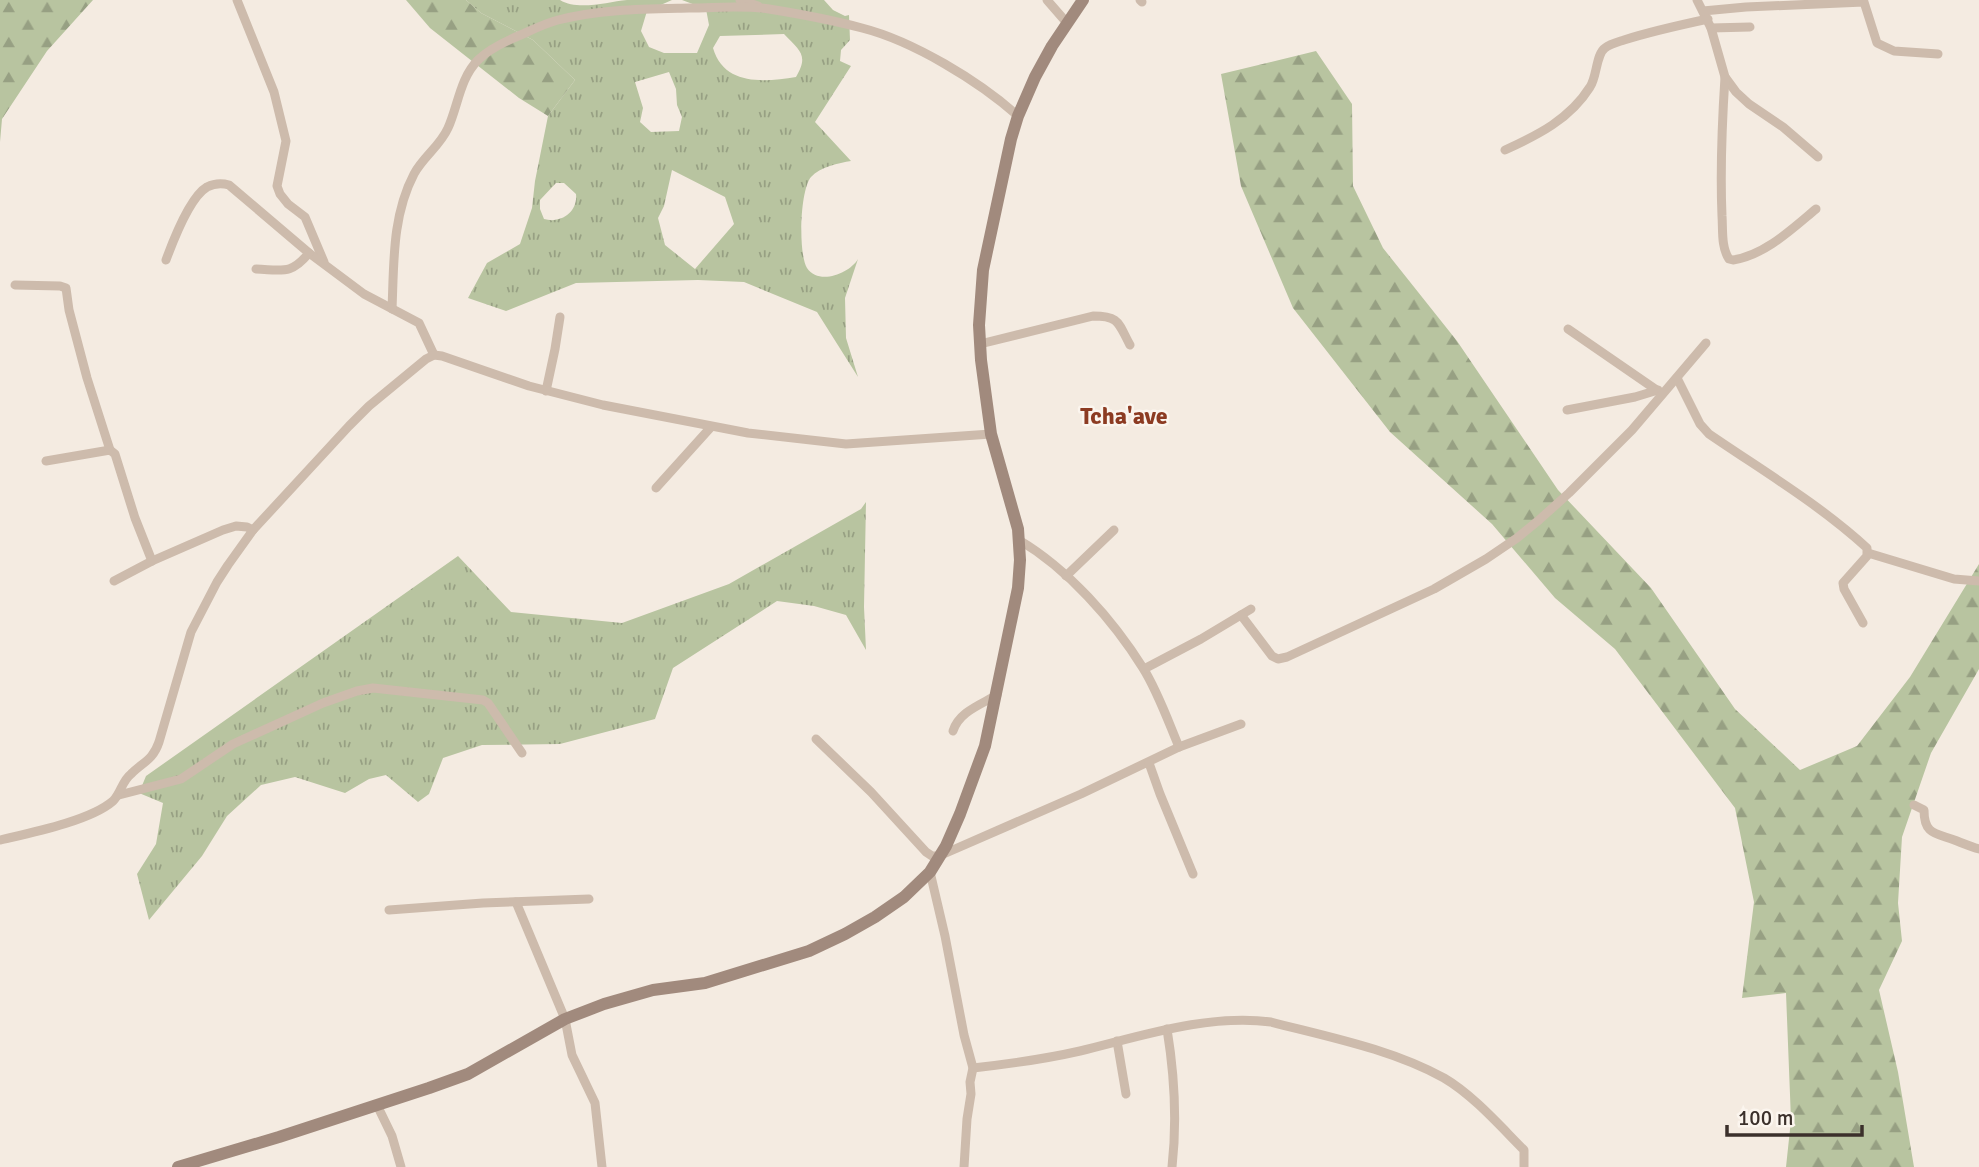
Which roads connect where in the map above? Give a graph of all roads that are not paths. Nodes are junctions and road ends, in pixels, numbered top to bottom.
1 (237, 0) edge
2 (740, 0) edge
3 (1046, 0) edge
4 (1083, 0) edge
5 (1697, 0) edge
6 (767, 9) junction
7 (1707, 19) junction
8 (1066, 23) junction
9 (1750, 27) dead end
10 (1938, 54) dead end
11 (1725, 77) junction
12 (1018, 116) junction
13 (1505, 150) dead end
14 (1818, 157) dead end
15 (1816, 209) dead end
16 (309, 253) junction
17 (166, 260) dead end
18 (324, 263) junction
19 (256, 269) dead end
20 (15, 285) dead end
21 (392, 309) junction
22 (560, 317) dead end
23 (1568, 329) dead end
24 (1706, 343) dead end
25 (980, 344) junction
26 (1130, 345) dead end
27 (434, 355) junction
28 (1677, 378) junction
29 (1662, 389) junction
30 (546, 391) junction
31 (1567, 410) dead end
32 (711, 427) junction
33 (991, 434) junction
34 (110, 450) junction
35 (46, 461) dead end
36 (656, 488) dead end
37 (253, 530) junction
38 (1114, 530) dead end
39 (1019, 540) junction
40 (1868, 552) junction
41 (152, 561) junction
42 (1066, 576) junction
43 (114, 581) dead end
44 (1979, 581) edge
45 (1251, 609) dead end
46 (1241, 615) junction
47 (1863, 623) dead end
48 (1144, 668) junction
49 (997, 695) junction
50 (1241, 724) dead end
51 (953, 731) dead end
52 (816, 739) dead end
53 (1180, 747) junction
54 (522, 753) dead end
55 (1149, 762) junction
56 (118, 795) junction
57 (1914, 805) dead end
58 (0, 840) edge
59 (1979, 849) edge
60 (939, 856) junction
61 (930, 872) junction
62 (1193, 874) dead end
63 (589, 900) dead end
64 (516, 902) junction
65 (389, 910) dead end
66 (565, 1019) junction
67 (1167, 1028) junction
68 (1117, 1041) junction
69 (973, 1068) junction
70 (1126, 1094) dead end
71 (377, 1105) junction
72 (178, 1167) edge
73 (401, 1167) edge
74 (602, 1167) edge
75 (964, 1167) edge
76 (1172, 1167) edge
77 (1524, 1167) edge

1 - 18 street
2 - 6 street
3 - 8 street
4 - 8 street
5 - 7 street
6 - 12 street
6 - 21 street
7 - 9 street
7 - 10 street
7 - 11 street
7 - 13 street
8 - 12 street
11 - 14 street
11 - 15 street
12 - 25 street
16 - 17 street
16 - 18 street
16 - 19 street
18 - 21 street
20 - 34 street
21 - 27 street
22 - 30 street
23 - 29 street
24 - 28 street
25 - 26 street
25 - 33 street
27 - 30 street
27 - 37 street
28 - 29 street
28 - 40 street
29 - 31 street
29 - 46 street
30 - 32 street
32 - 33 street
32 - 36 street
33 - 39 street
34 - 35 street
34 - 41 street
37 - 41 street
37 - 56 street
38 - 42 street
39 - 42 street
39 - 49 street
40 - 44 street
40 - 47 street
41 - 43 street
42 - 48 street
45 - 46 street
46 - 48 street
48 - 53 street
49 - 51 street
49 - 60 street
50 - 53 street
52 - 60 street
53 - 55 street
54 - 56 street
55 - 60 street
55 - 62 street
56 - 58 street
57 - 59 street
60 - 61 street
61 - 66 street
61 - 69 street
63 - 64 street
64 - 65 street
64 - 66 street
66 - 71 street
66 - 74 street
67 - 68 street
67 - 76 street
67 - 77 street
68 - 69 street
68 - 70 street
69 - 75 street
71 - 72 street
71 - 73 street

